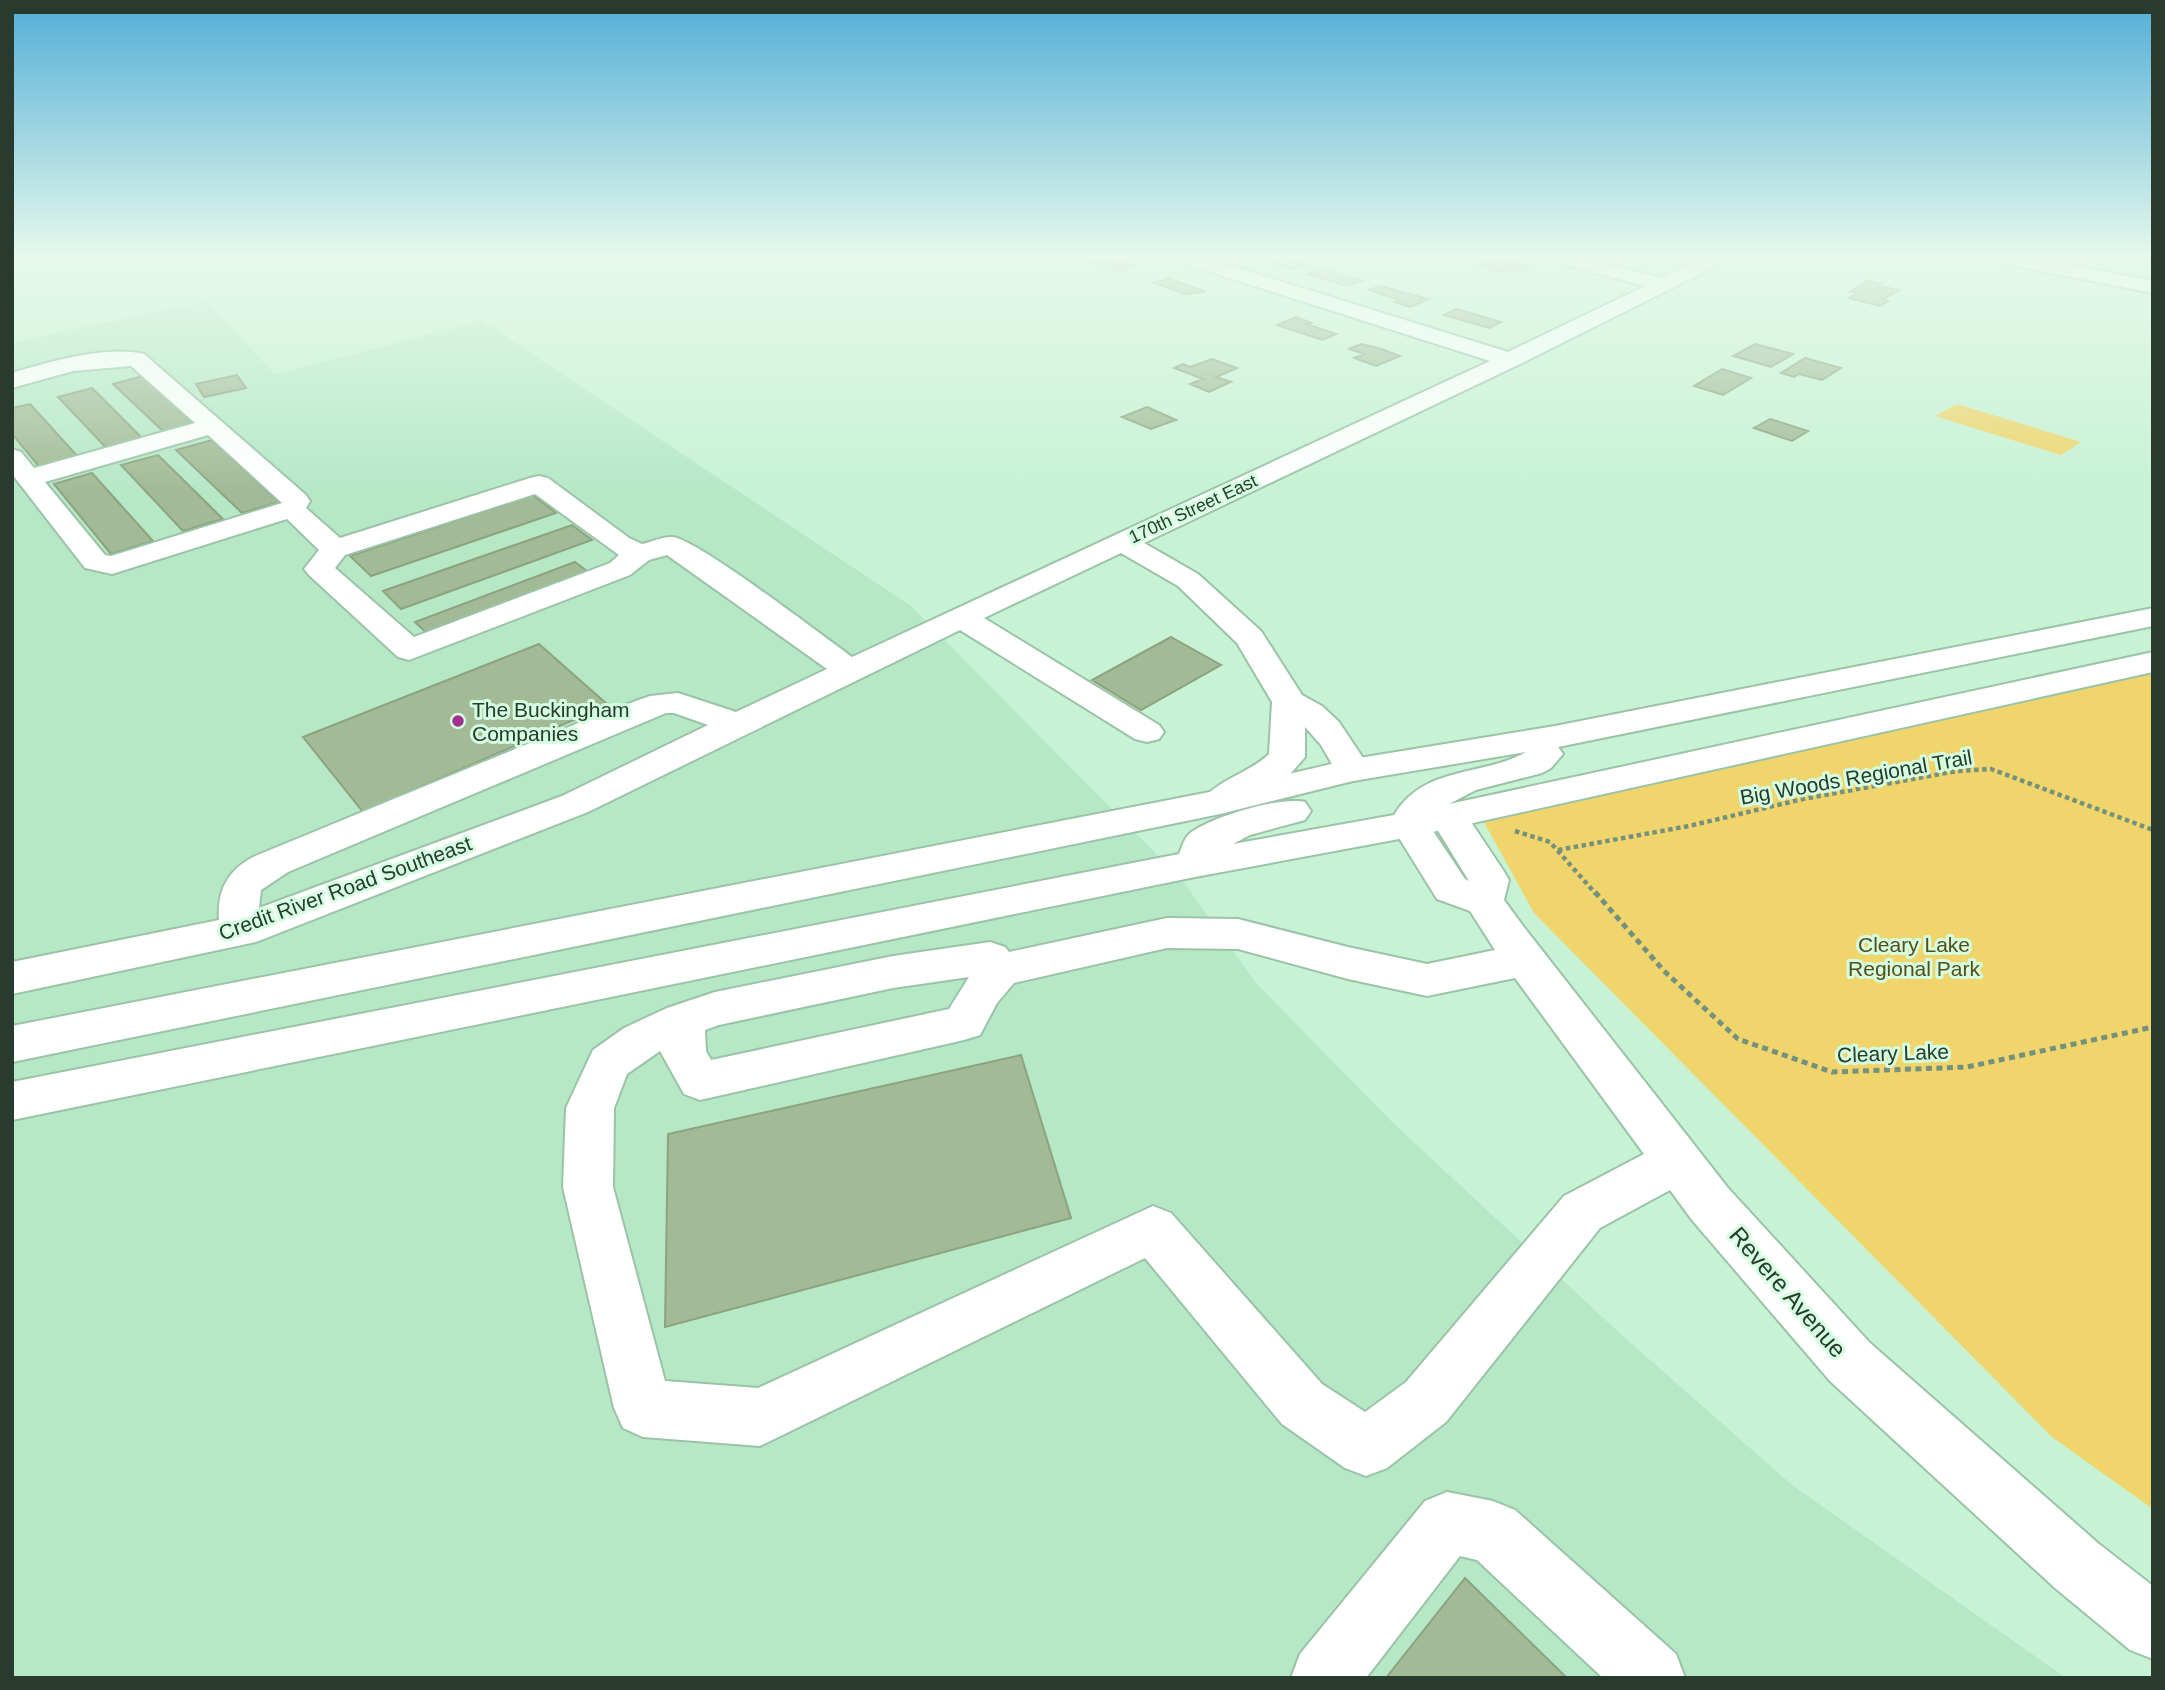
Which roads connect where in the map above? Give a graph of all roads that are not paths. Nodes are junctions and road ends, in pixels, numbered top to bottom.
1 (1433, 336) edge
2 (1559, 336) edge
3 (1510, 360) junction
4 (12, 381) edge
5 (212, 426) junction
6 (20, 467) edge
7 (292, 509) junction
8 (1122, 542) junction
9 (335, 549) junction
10 (639, 554) junction
11 (2153, 617) edge
12 (962, 618) junction
13 (2153, 662) edge
14 (850, 670) junction
15 (1289, 702) junction
16 (740, 725) junction
17 (1147, 732) dead end
18 (1555, 737) junction
19 (666, 759) joint
20 (1353, 770) junction
21 (1220, 802) junction
22 (1448, 816) junction
23 (1410, 825) junction
24 (1195, 864) junction
25 (1484, 901) junction
26 (241, 931) junction
27 (1526, 960) junction
28 (1000, 970) junction
29 (12, 978) edge
30 (683, 1020) junction
31 (12, 1044) edge
32 (12, 1101) edge
33 (1678, 1161) junction
34 (2153, 1627) edge
35 (1324, 1678) edge
36 (1652, 1678) edge

1 - 3 street
2 - 3 street, 170th Street East
3 - 8 street, 170th Street East
4 - 5 street
5 - 6 street
5 - 7 street
6 - 7 street
7 - 9 street
8 - 12 street, 170th Street East
8 - 15 street
9 - 10 street
9 - 10 street
10 - 14 street
11 - 18 street
12 - 14 street, 170th Street East
12 - 17 street
13 - 22 street
14 - 16 street, 170th Street East
15 - 20 street
15 - 21 street
16 - 19 street, 170th Street East
16 - 26 street
18 - 20 street
18 - 23 street
19 - 26 street, Credit River Road Southeast
20 - 21 street
20 - 24 street
21 - 31 street
22 - 23 street
22 - 25 street
23 - 24 street
23 - 25 street
24 - 32 street
25 - 27 street, Revere Avenue
26 - 29 street, Credit River Road Southeast
27 - 28 street
27 - 33 street, Revere Avenue
28 - 30 street
28 - 30 street
30 - 33 street
33 - 34 street, Revere Avenue
35 - 36 street

